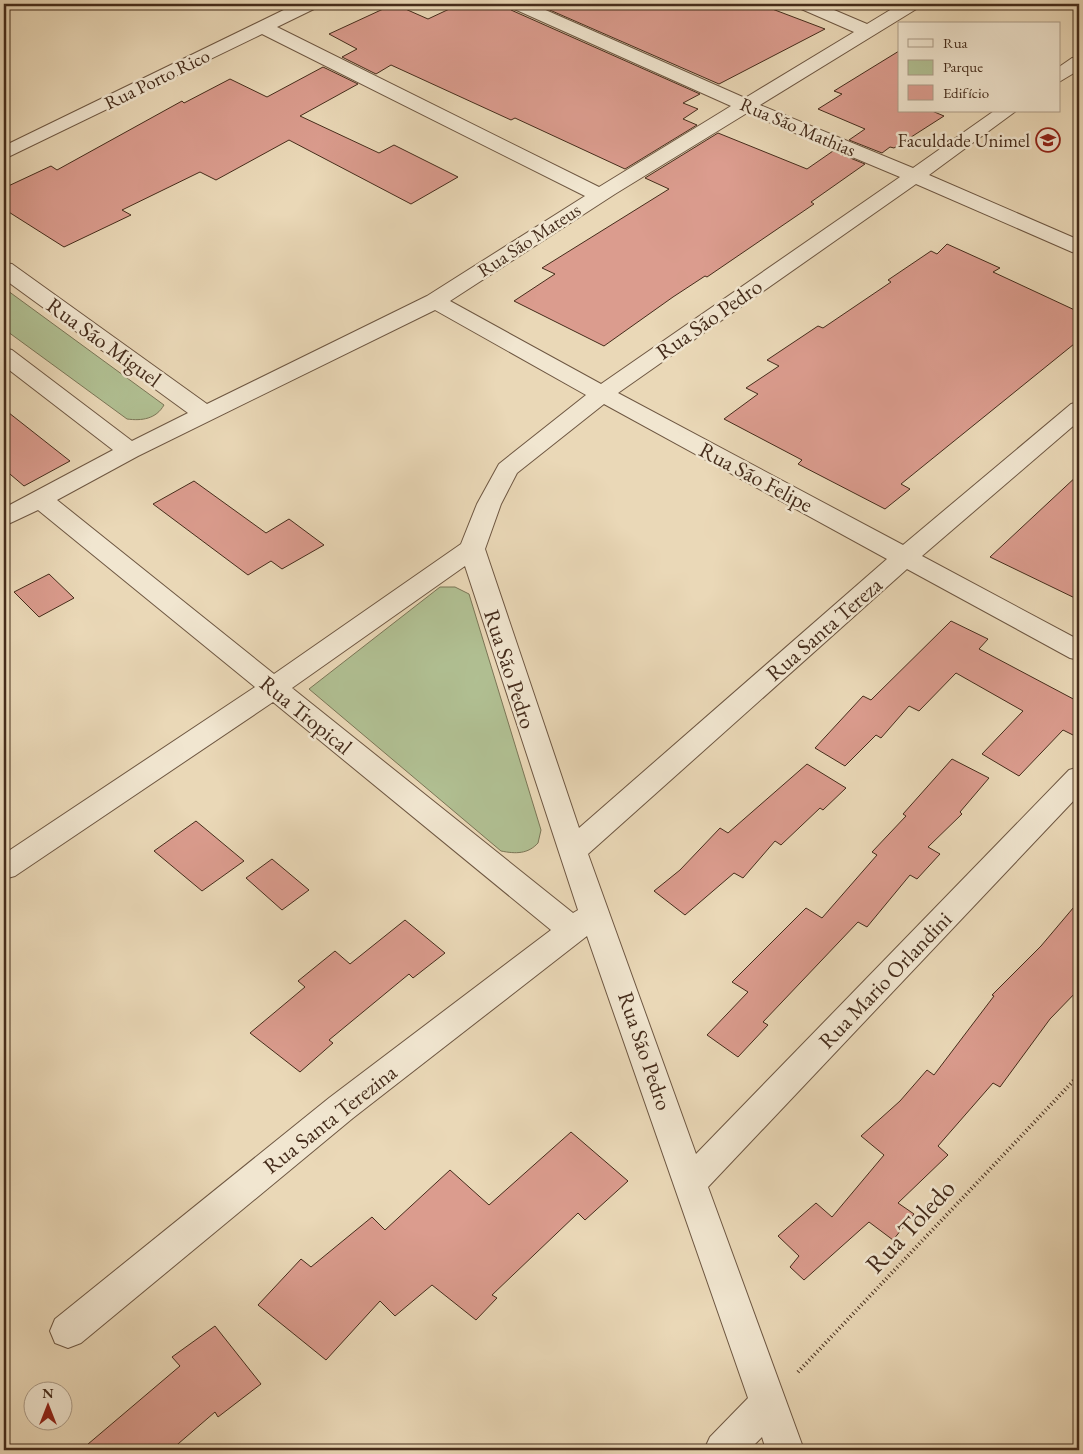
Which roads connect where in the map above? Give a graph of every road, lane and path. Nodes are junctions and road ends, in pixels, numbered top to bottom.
1 (310, 4) edge
2 (518, 4) edge
3 (805, 4) edge
4 (912, 4) edge
5 (264, 28) junction
6 (868, 31) junction
7 (1079, 62) edge
8 (1060, 75) edge
9 (746, 106) junction
10 (1006, 112) edge
11 (4, 153) edge
12 (913, 175) junction
13 (599, 195) junction
14 (1079, 248) edge
15 (4, 269) edge
16 (435, 300) junction
17 (4, 355) edge
18 (602, 394) junction
19 (1079, 409) edge
20 (205, 414) junction
21 (130, 451) junction
22 (39, 498) junction
23 (4, 518) edge
24 (472, 549) junction
25 (905, 558) junction
26 (1079, 651) edge
27 (273, 688) junction
28 (1079, 777) edge
29 (572, 851) junction
30 (5, 868) edge
31 (584, 921) junction
32 (1079, 1075) edge
33 (691, 1182) junction
34 (68, 1331) dead end
35 (768, 1404) junction
36 (723, 1450) edge
37 (785, 1450) edge

1 - 5 street, Rua Porto Rico
2 - 9 street, Rua São Mathias
3 - 6 street
4 - 6 street, Rua São Mateus
5 - 11 street, Rua Porto Rico
5 - 13 street
6 - 9 street, Rua São Mateus
7 - 8 street
9 - 12 street, Rua São Mathias
9 - 13 street, Rua São Mateus
10 - 12 street, Rua São Pedro
12 - 14 street, Rua São Mathias
12 - 18 street, Rua São Pedro
13 - 16 street, Rua São Mateus
15 - 20 street, Rua São Miguel
16 - 18 street, Rua São Felipe
16 - 20 street, Rua São Mateus
17 - 21 street
18 - 24 street, Rua São Pedro
18 - 25 street, Rua São Felipe
19 - 25 street, Rua Santa Tereza
20 - 21 street, Rua São Mateus
21 - 22 street, Rua São Mateus
22 - 23 street, Rua São Mateus
22 - 27 street, Rua Tropical
24 - 27 street
24 - 29 street, Rua São Pedro
25 - 26 street, Rua São Felipe
25 - 29 street, Rua Santa Tereza
27 - 30 street
27 - 31 street, Rua Tropical
28 - 33 street, Rua Mario Orlandini
29 - 31 street, Rua São Pedro
31 - 33 street, Rua São Pedro
31 - 34 street, Rua Santa Terezina
32 - 35 path, Rua Toledo
33 - 35 street, Rua São Pedro
35 - 36 street
35 - 37 street, Rua São Pedro

